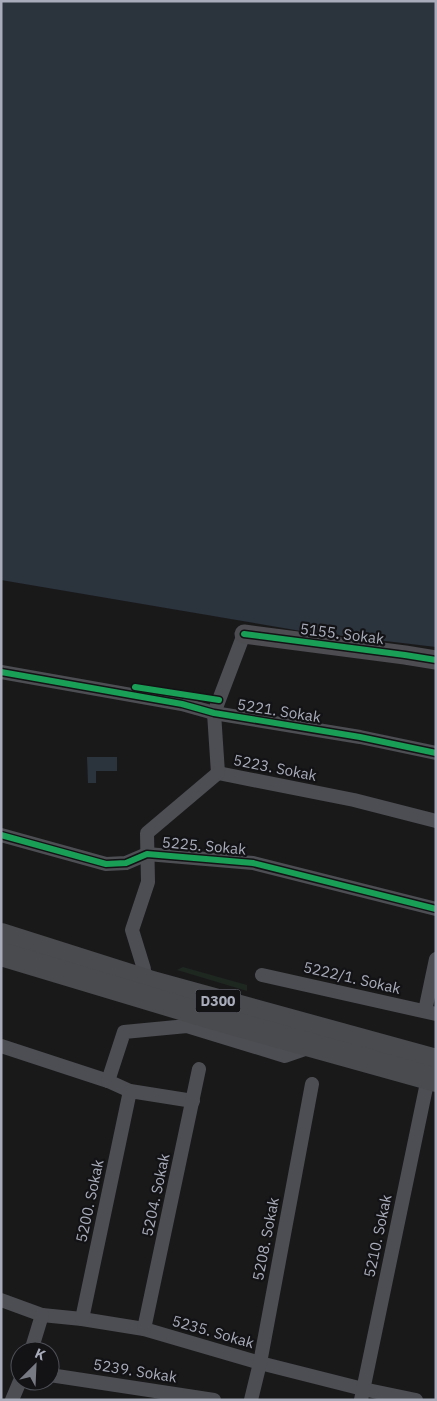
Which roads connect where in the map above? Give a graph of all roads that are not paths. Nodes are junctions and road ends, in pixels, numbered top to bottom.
1 (244, 634) joint
2 (436, 660) edge
3 (1, 672) edge
4 (214, 713) junction
5 (436, 753) edge
6 (218, 773) junction
7 (436, 821) edge
8 (1, 835) edge
9 (147, 854) junction
10 (436, 909) edge
11 (1, 935) edge
12 (1, 954) edge
13 (436, 959) edge
14 (144, 969) dead end
15 (262, 975) dead end
16 (430, 1012) edge
17 (220, 1028) junction
18 (1, 1046) edge
19 (199, 1069) dead end
20 (433, 1073) edge
21 (108, 1081) junction
22 (312, 1084) dead end
23 (130, 1091) junction
24 (193, 1101) junction
25 (1, 1300) edge
26 (42, 1315) junction
27 (82, 1318) junction
28 (144, 1329) junction
29 (34, 1341) edge
30 (260, 1363) junction
31 (60, 1377) edge
32 (362, 1394) edge
33 (150, 1395) edge
34 (214, 1400) edge
35 (251, 1400) edge
36 (416, 1400) edge

1 - 2 street, 5155. Sokak
1 - 4 street
3 - 4 street, 5221. Sokak
4 - 5 street, 5221. Sokak
4 - 6 street
6 - 7 street, 5223. Sokak
6 - 9 street, 5223. Sokak
8 - 9 street, 5225. Sokak
9 - 10 street, 5225. Sokak
9 - 14 street, 5223. Sokak
11 - 20 highway, D300
12 - 17 highway, D300
13 - 16 street
15 - 16 street, 5222/1. Sokak
17 - 20 highway, D300
17 - 21 street
18 - 21 street
19 - 24 street, 5204. Sokak
20 - 32 street, 5210. Sokak
21 - 23 street
22 - 30 street, 5208. Sokak
23 - 24 street
23 - 27 street, 5200. Sokak
24 - 28 street, 5204. Sokak
25 - 26 street, 5235. Sokak
26 - 27 street, 5235. Sokak
26 - 29 street
27 - 28 street, 5235. Sokak
28 - 30 street, 5235. Sokak
30 - 32 street, 5235. Sokak
30 - 35 street, 5208. Sokak
31 - 33 street, 5239. Sokak
32 - 36 street, 5235. Sokak
33 - 34 street, 5239. Sokak

